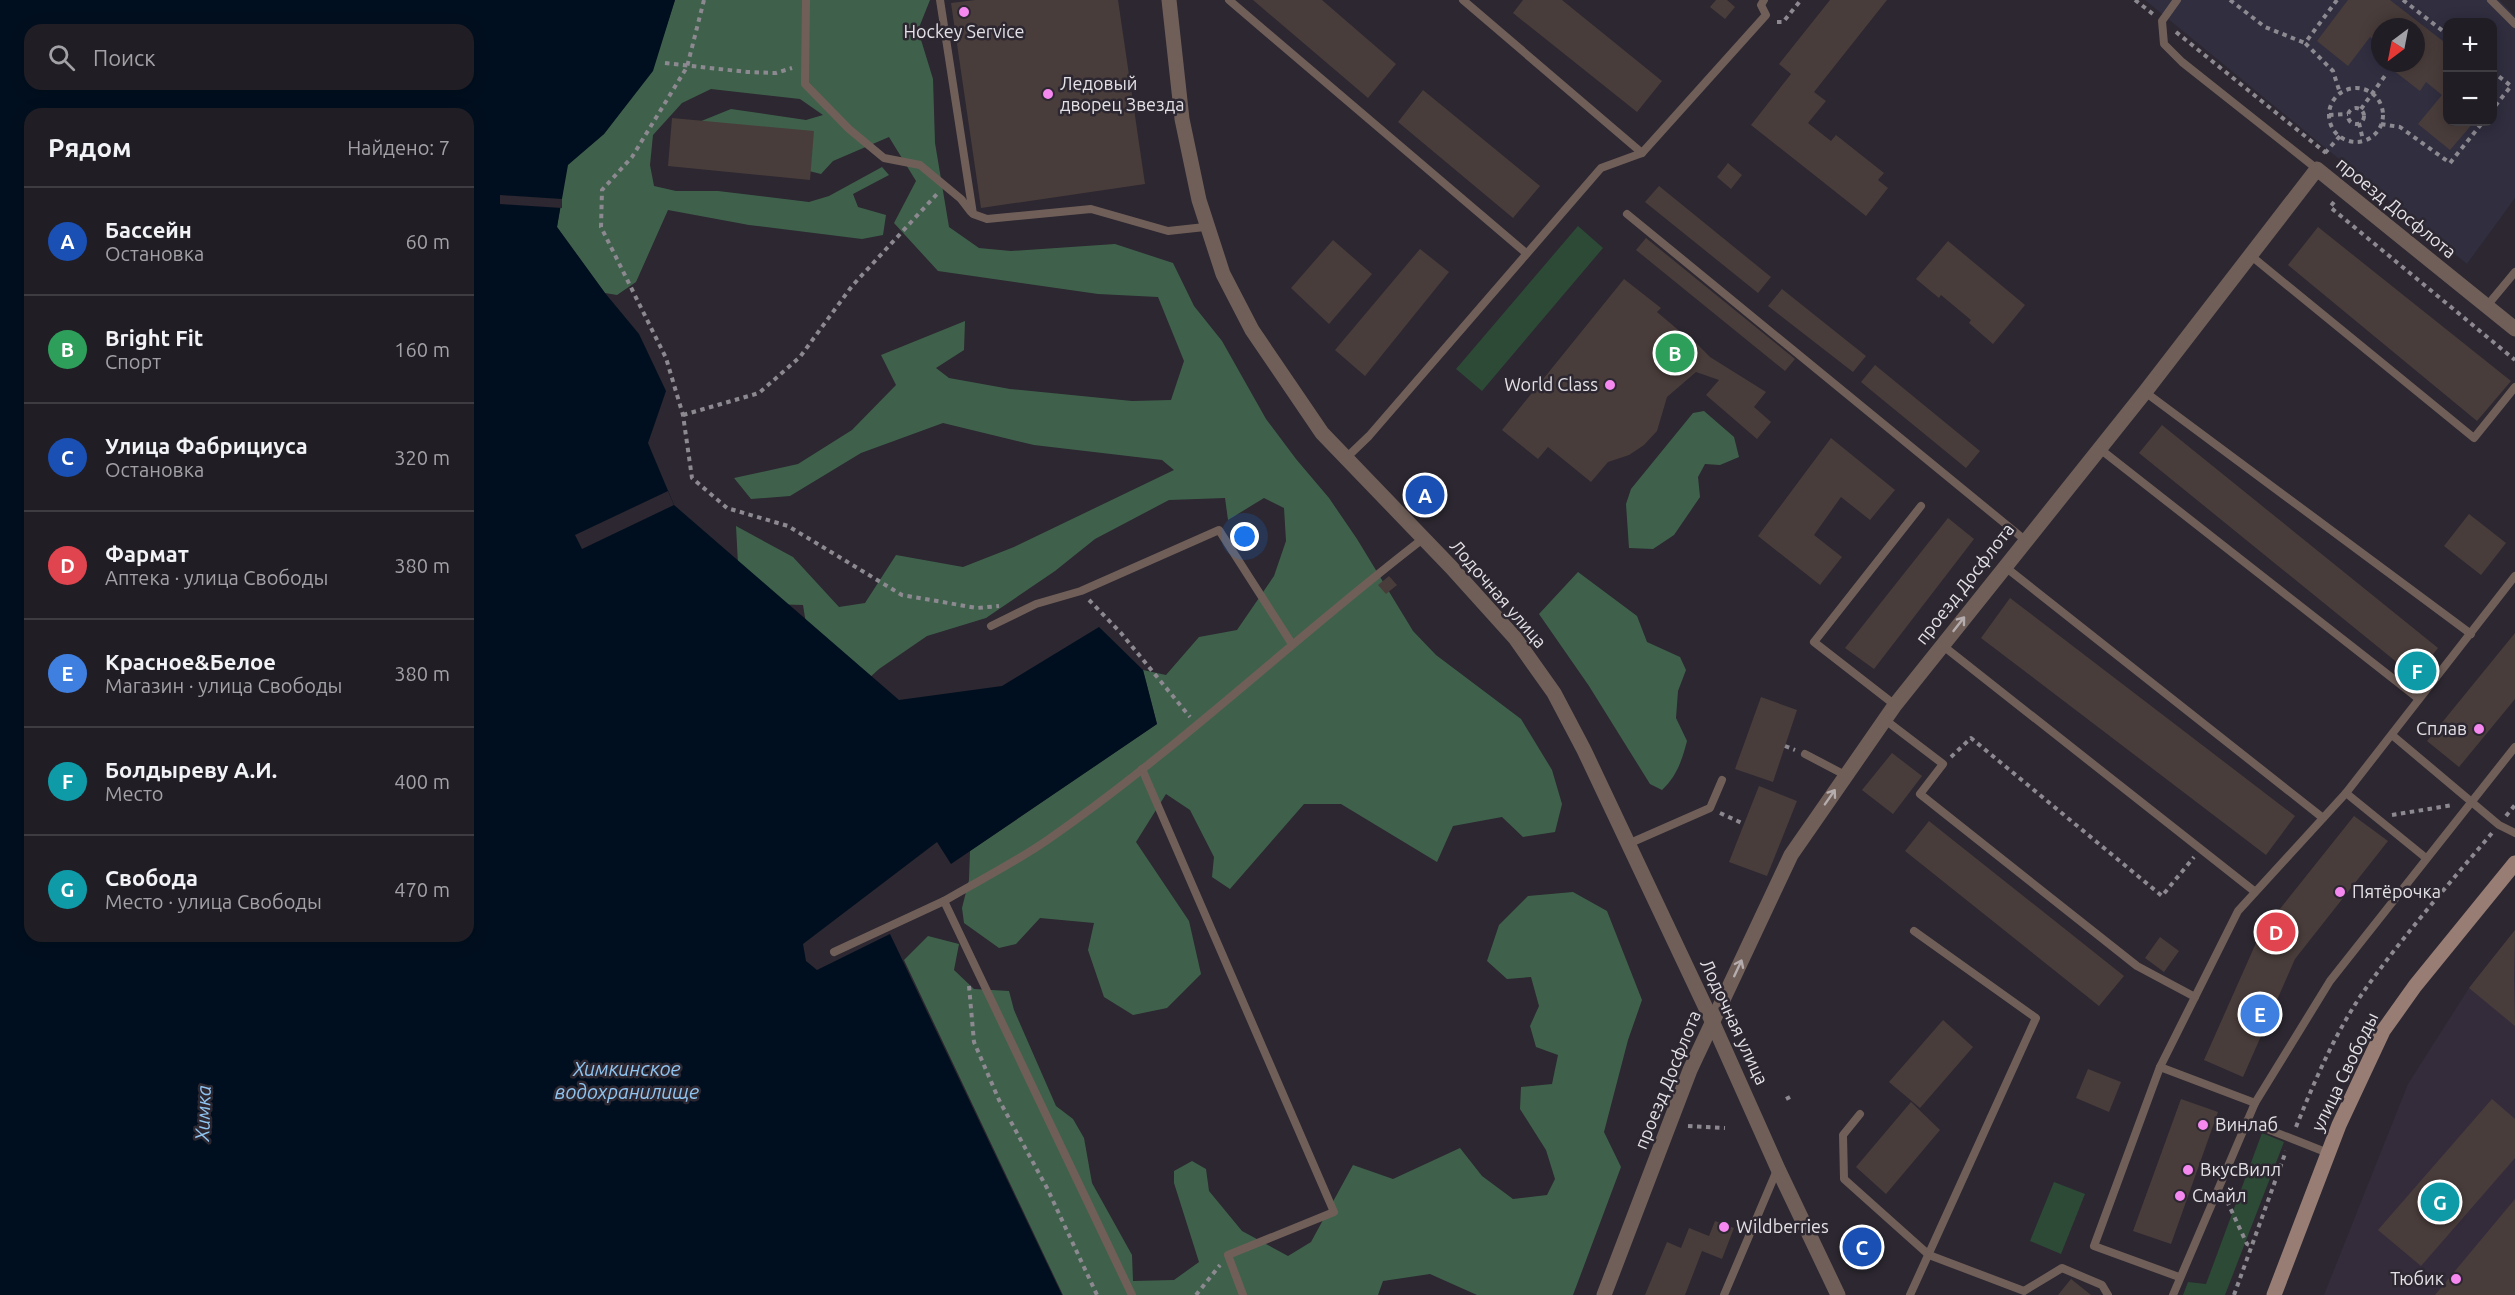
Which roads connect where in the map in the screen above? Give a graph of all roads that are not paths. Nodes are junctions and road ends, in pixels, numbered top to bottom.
1 (806, 0) edge
2 (940, 0) edge
3 (1169, 0) edge
4 (1229, 0) edge
5 (1463, 0) edge
6 (1764, 0) edge
7 (2176, 0) edge
8 (2491, 0) edge
9 (2515, 24) edge
10 (1642, 153) junction
11 (2317, 169) junction
12 (972, 214) junction
13 (1627, 214) dead end
14 (1205, 226) junction
15 (1526, 253) junction
16 (2250, 255) junction
17 (2515, 272) edge
18 (2486, 307) junction
19 (2515, 329) edge
20 (2515, 387) edge
21 (2145, 392) junction
22 (2100, 448) junction
23 (1345, 459) junction
24 (1921, 506) dead end
25 (1424, 538) junction
26 (2025, 540) junction
27 (2004, 566) junction
28 (2515, 576) edge
29 (991, 626) dead end
30 (2471, 633) junction
31 (1292, 644) junction
32 (1941, 645) junction
33 (2419, 699) junction
34 (1895, 705) junction
35 (1884, 719) junction
36 (2392, 735) junction
37 (2515, 747) edge
38 (1805, 754) dead end
39 (1142, 769) junction
40 (1845, 775) junction
41 (1722, 780) dead end
42 (2346, 793) junction
43 (2471, 802) junction
44 (2323, 818) junction
45 (2515, 833) edge
46 (1628, 844) junction
47 (2426, 858) junction
48 (2515, 863) edge
49 (2254, 891) junction
50 (944, 901) junction
51 (1914, 931) dead end
52 (834, 952) dead end
53 (2195, 996) junction
54 (1712, 1021) junction
55 (2160, 1067) junction
56 (2255, 1103) junction
57 (1860, 1114) dead end
58 (2247, 1121) junction
59 (2328, 1152) junction
60 (1778, 1169) junction
61 (1929, 1255) junction
62 (2180, 1277) junction
63 (2023, 1293) edge
64 (1132, 1295) edge
65 (1243, 1295) edge
66 (1604, 1295) edge
67 (1724, 1295) edge
68 (1838, 1295) edge
69 (1910, 1295) edge
70 (2108, 1295) edge
71 (2173, 1295) edge
72 (2274, 1295) edge

1 - 12 lane
2 - 12 lane
3 - 14 street, Лодочная улица
4 - 15 lane
5 - 10 lane
6 - 10 lane
7 - 11 lane
8 - 9 lane
10 - 15 lane
11 - 16 street, проезд Досфлота
11 - 18 street, проезд Досфлота
12 - 14 lane
13 - 26 lane
14 - 23 street, Лодочная улица
15 - 23 lane
16 - 20 lane
16 - 21 street, проезд Досфлота
17 - 18 lane
18 - 19 street, проезд Досфлота
21 - 22 street, проезд Досфлота
21 - 30 lane
22 - 26 street, проезд Досфлота
22 - 33 lane
23 - 25 street, Лодочная улица
24 - 34 lane
25 - 31 lane
25 - 46 street, Лодочная улица
26 - 27 street, проезд Досфлота
32 -> 27 street, проезд Досфлота
27 - 44 lane
28 - 30 lane
29 - 31 lane
30 - 33 lane
31 - 39 lane
32 - 34 street, проезд Досфлота
32 - 49 lane
33 - 36 lane
34 - 35 street, проезд Досфлота
35 - 40 street, проезд Досфлота
35 - 53 lane
36 - 42 lane
36 - 43 lane
37 - 43 lane
38 - 40 lane
39 - 50 lane
39 - 65 lane
54 -> 40 street, проезд Досфлота
41 - 46 lane
42 - 44 lane
42 - 47 lane
43 - 45 lane
43 - 47 lane
44 - 49 lane
46 - 54 street, Лодочная улица
47 - 56 lane
48 - 59 main road, улица Свободы
49 - 53 lane
50 - 52 lane
50 - 64 lane
51 - 61 lane
53 - 55 lane
54 - 60 street, Лодочная улица
54 - 66 street, проезд Досфлота
55 - 56 lane
55 - 62 lane
56 - 58 lane
57 - 61 lane
58 - 59 lane
58 - 62 lane
59 - 72 main road, улица Свободы
60 - 67 lane
60 - 68 street, Лодочная улица
61 - 63 lane
61 - 69 lane
62 - 71 lane
63 - 70 lane

